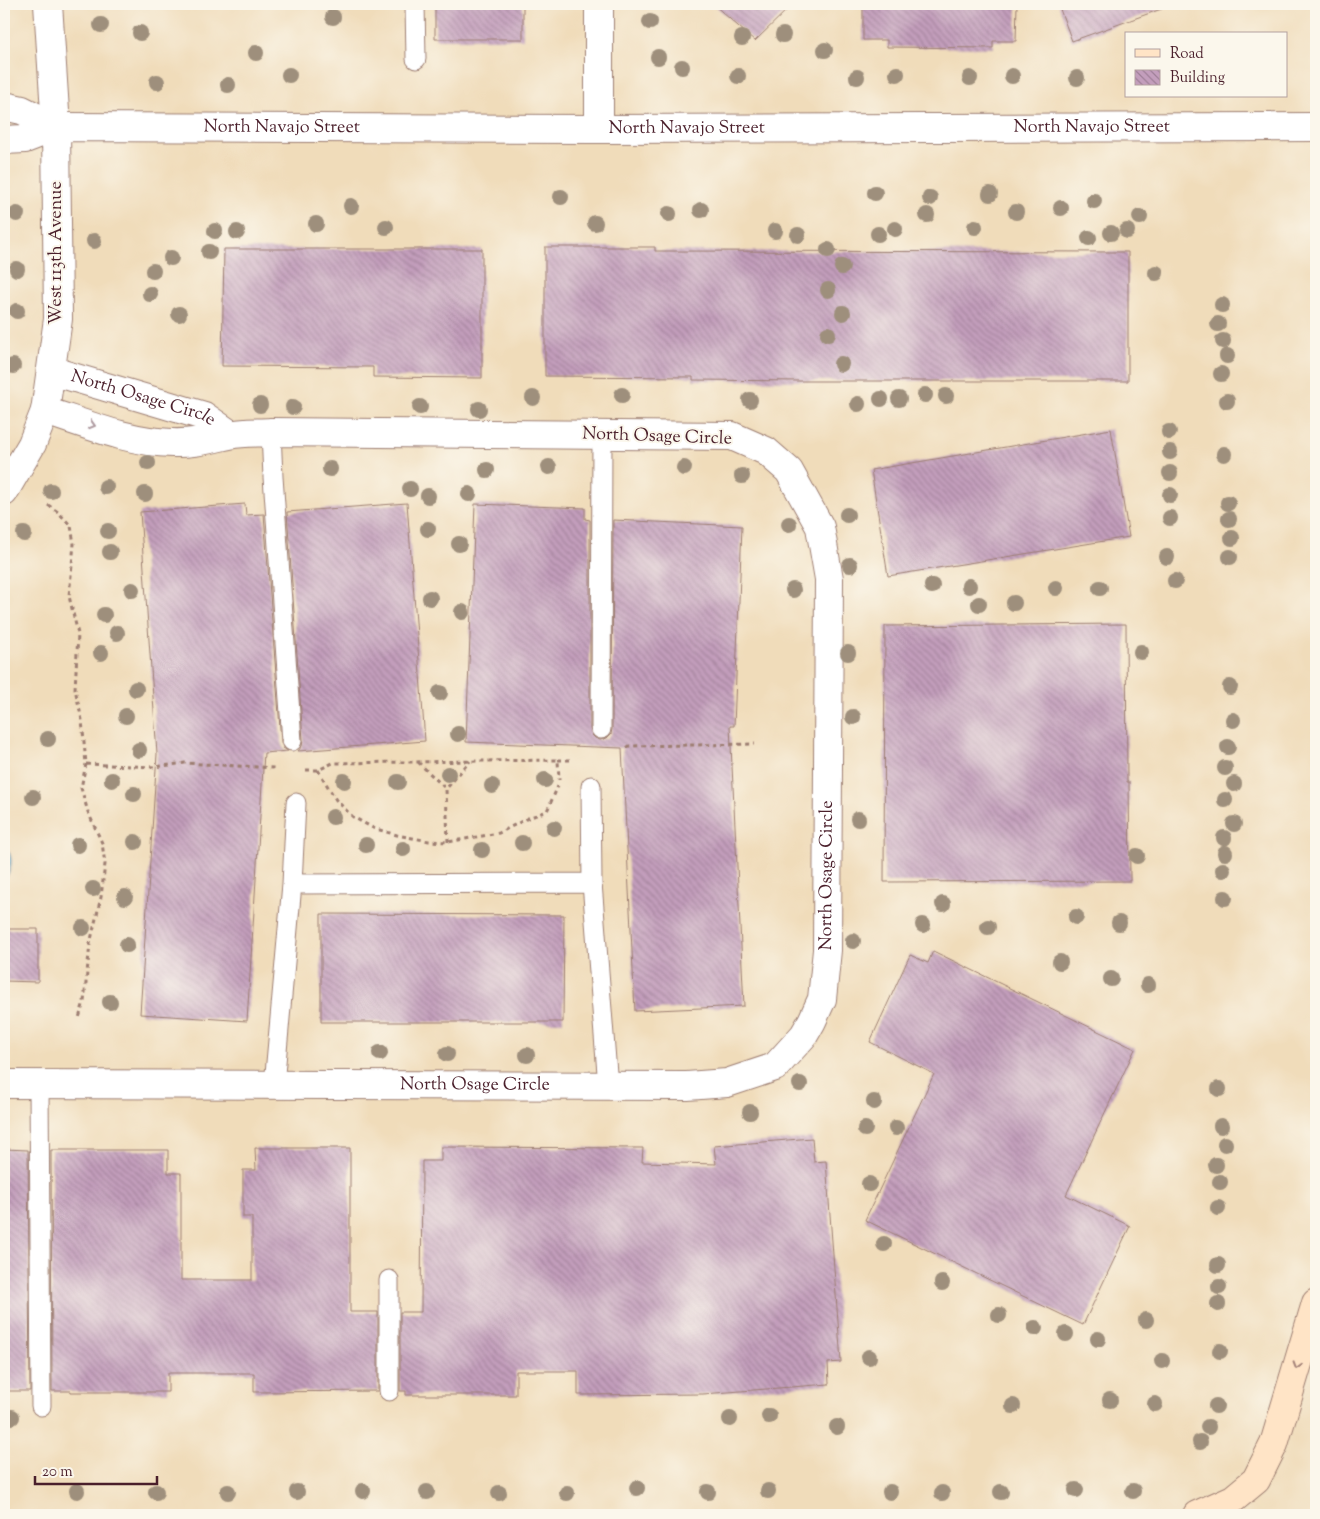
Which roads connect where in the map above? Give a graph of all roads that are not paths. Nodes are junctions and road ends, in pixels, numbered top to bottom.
1 (48, 4) edge
2 (416, 4) edge
3 (599, 4) edge
4 (416, 59) dead end
5 (4, 106) edge
6 (56, 126) junction
7 (1316, 127) edge
8 (599, 129) junction
9 (4, 140) edge
10 (52, 371) junction
11 (45, 411) junction
12 (272, 432) junction
13 (230, 434) junction
14 (602, 435) junction
15 (4, 492) edge
16 (601, 729) dead end
17 (292, 741) dead end
18 (591, 786) dead end
19 (296, 803) dead end
20 (592, 883) junction
21 (292, 884) junction
22 (4, 1084) edge
23 (39, 1084) junction
24 (274, 1084) junction
25 (608, 1086) junction
26 (389, 1280) dead end
27 (1316, 1303) edge
28 (389, 1391) dead end
29 (41, 1406) dead end
30 (1197, 1515) edge

1 - 6 street, West 113th Avenue
2 - 4 lane
3 - 8 street
5 - 6 street
6 - 8 street, North Navajo Street
6 - 9 street
6 - 10 street, West 113th Avenue
7 - 8 street, North Navajo Street
10 - 11 street, West 113th Avenue
10 - 13 street, North Osage Circle
11 -> 13 street, North Osage Circle
11 - 15 street, West 113th Avenue
12 - 13 street, North Osage Circle
12 - 14 street, North Osage Circle
12 - 17 lane
14 - 16 lane
14 - 25 street, North Osage Circle
18 - 20 lane
19 - 21 lane
20 - 21 lane
20 - 25 lane
21 - 24 lane
22 - 23 street, North Osage Circle
23 - 24 street, North Osage Circle
23 - 29 lane
24 - 25 street, North Osage Circle
26 - 28 lane
27 -> 30 street

